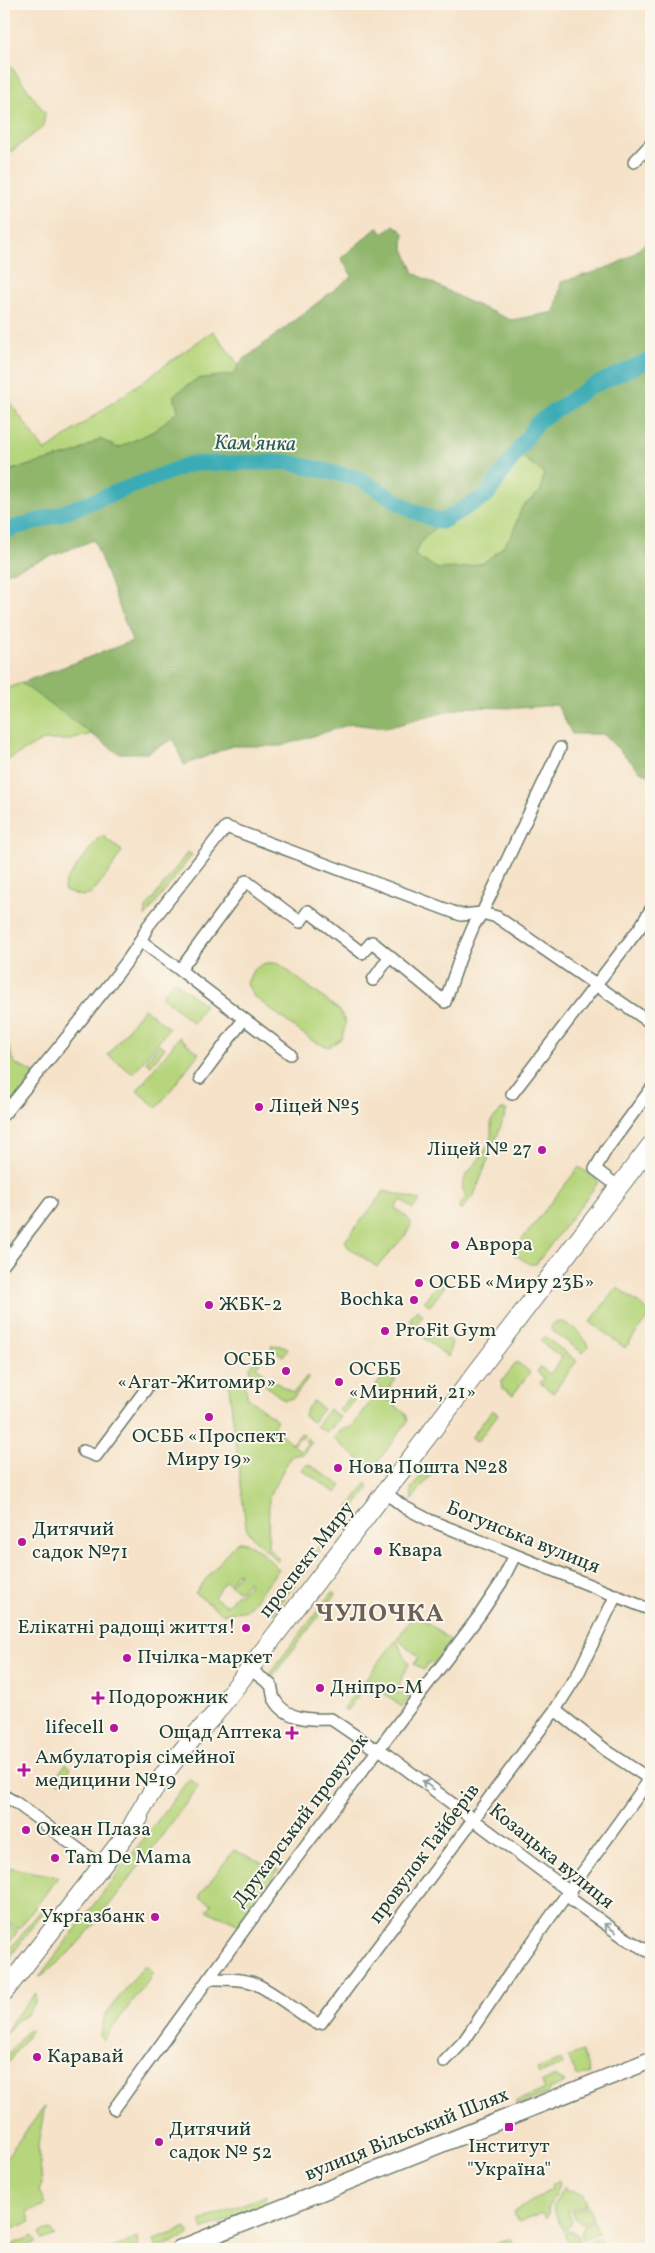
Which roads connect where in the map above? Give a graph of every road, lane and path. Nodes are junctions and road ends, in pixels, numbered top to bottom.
1 (651, 144) edge
2 (634, 162) dead end
3 (560, 748) dead end
4 (651, 909) edge
5 (482, 913) junction
6 (141, 941) junction
7 (390, 956) junction
8 (180, 970) junction
9 (374, 980) dead end
10 (595, 985) junction
11 (244, 1019) junction
12 (651, 1023) edge
13 (290, 1054) dead end
14 (200, 1078) dead end
15 (651, 1089) edge
16 (512, 1094) dead end
17 (4, 1114) edge
18 (651, 1145) edge
19 (619, 1187) junction
20 (50, 1203) dead end
21 (4, 1264) edge
22 (146, 1389) dead end
23 (84, 1451) dead end
24 (386, 1493) junction
25 (515, 1555) junction
26 (616, 1595) junction
27 (651, 1610) edge
28 (250, 1669) junction
29 (555, 1710) junction
30 (378, 1748) junction
31 (651, 1779) edge
32 (4, 1796) edge
33 (474, 1820) junction
34 (101, 1866) junction
35 (570, 1892) junction
36 (651, 1953) edge
37 (208, 1979) junction
38 (4, 1992) edge
39 (651, 2060) edge
40 (444, 2062) dead end
41 (114, 2109) dead end
42 (179, 2249) edge

1 - 2 street
3 - 5 street
4 - 10 street
5 - 6 street
5 - 7 street
5 - 10 street
6 - 8 street
6 - 17 street
7 - 8 street
7 - 9 street
8 - 11 street
10 - 12 street
10 - 16 street
11 - 13 street
11 - 14 street
15 - 19 street
18 - 19 main road, проспект Миру
19 - 24 main road, проспект Миру
20 - 21 street
22 - 23 street
24 - 25 street, Богунська вулиця
24 - 28 main road, проспект Миру
25 - 26 street, Богунська вулиця
25 - 30 street, Друкарський провулок
26 - 27 street, Богунська вулиця
26 - 29 street, провулок Тайберів
28 - 30 street, Козацька вулиця
28 - 34 main road, проспект Миру
29 - 31 street
29 - 33 street, провулок Тайберів
33 -> 30 street, Козацька вулиця
30 - 37 street, Друкарський провулок
31 - 35 street
32 - 34 street
33 - 35 street, Козацька вулиця
33 - 37 street, провулок Тайберів
34 - 38 main road, проспект Миру
36 -> 35 street, Козацька вулиця
35 - 40 street
37 - 41 street, Друкарський провулок
39 - 42 street, вулиця Вільський Шлях

